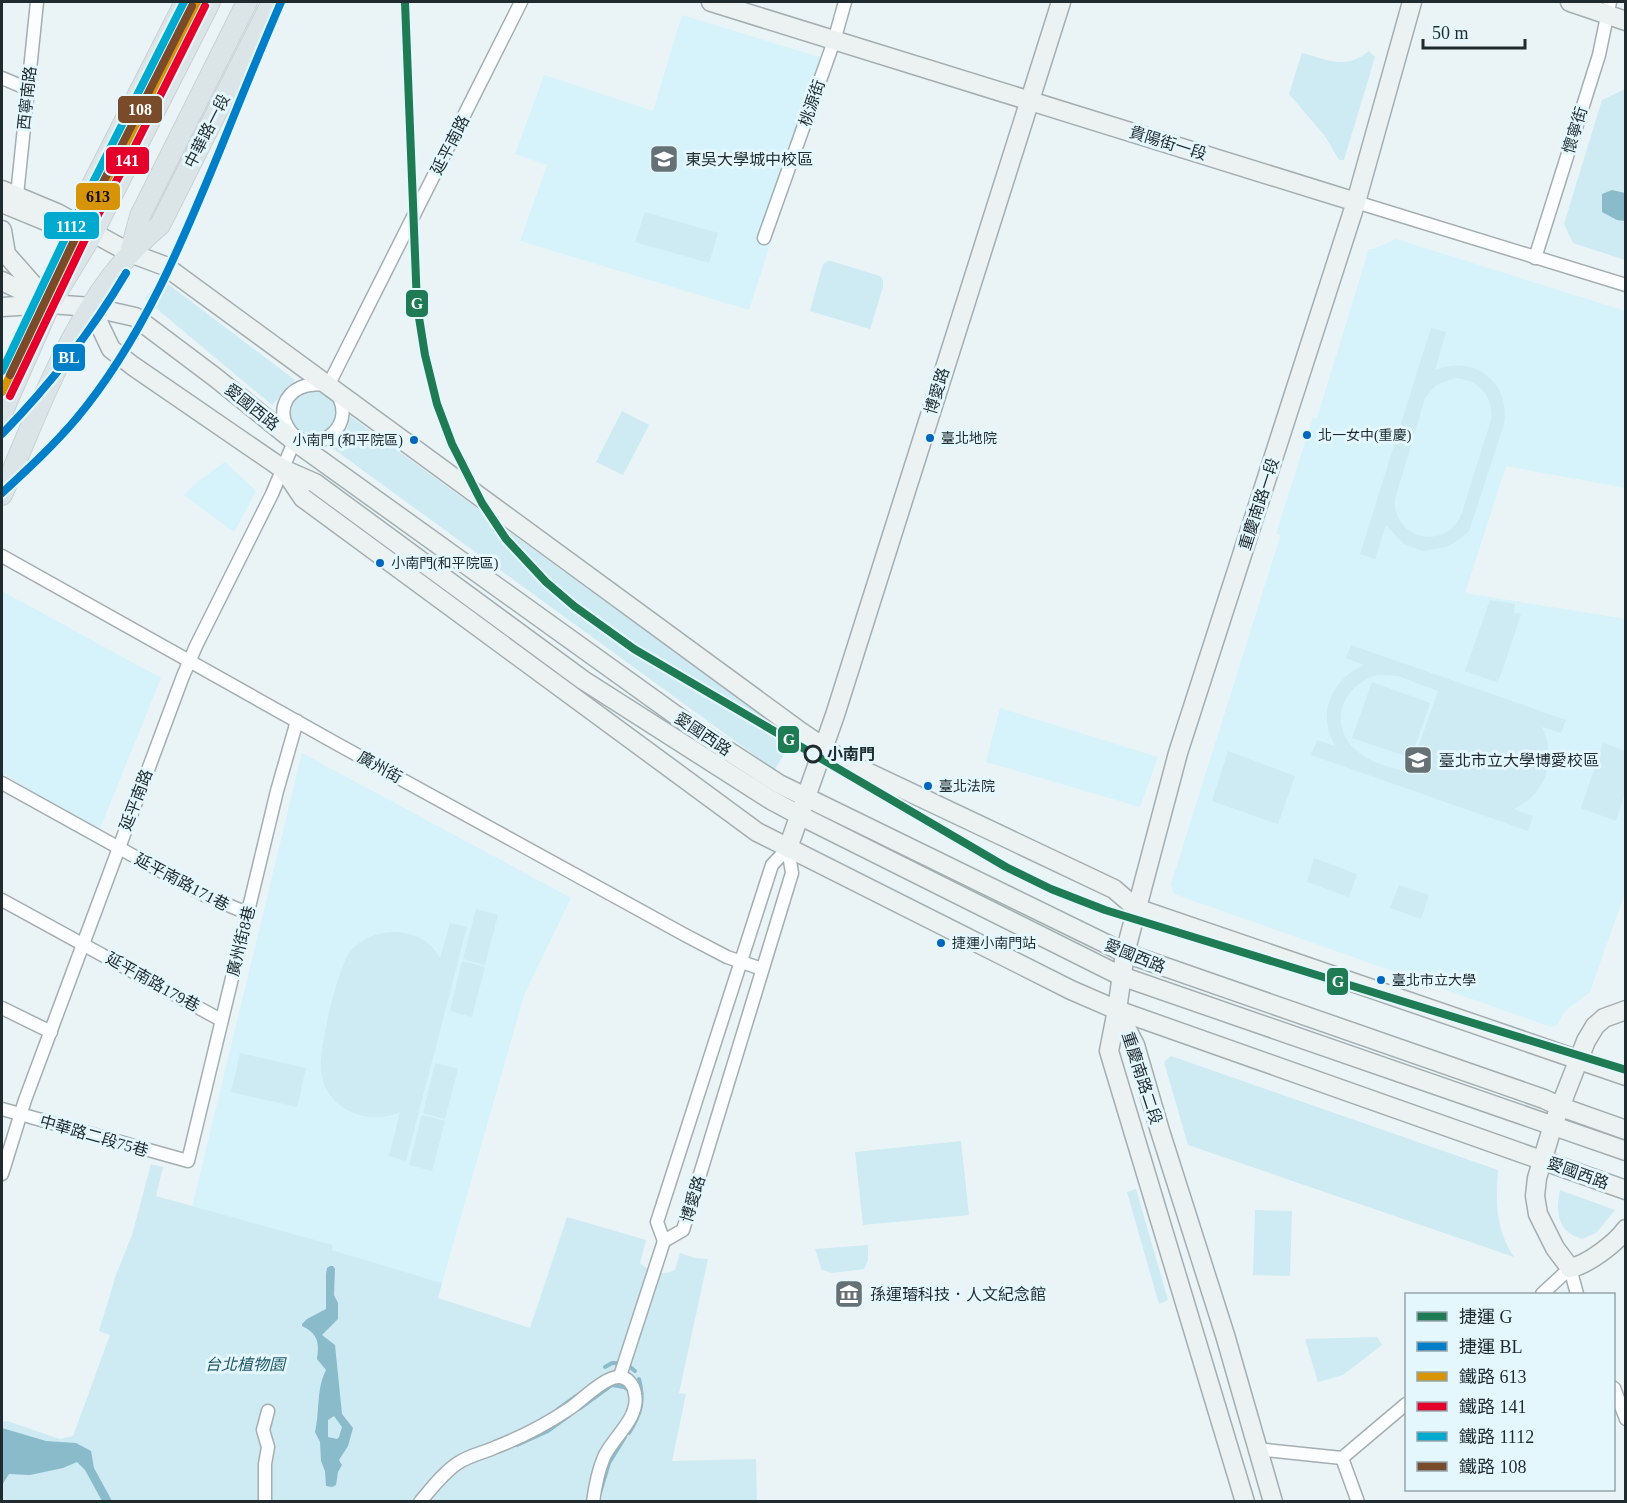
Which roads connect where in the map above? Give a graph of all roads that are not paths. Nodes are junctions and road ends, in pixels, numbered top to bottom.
1 (36, 2) edge
2 (185, 2) edge
3 (210, 2) edge
4 (247, 2) edge
5 (272, 2) edge
6 (521, 2) edge
7 (711, 2) edge
8 (845, 2) edge
9 (1061, 2) edge
10 (1412, 2) edge
11 (1570, 2) edge
12 (1608, 8) edge
13 (1626, 21) edge
14 (834, 41) junction
15 (2, 78) edge
16 (28, 89) junction
17 (1029, 100) junction
18 (6, 196) edge
19 (1356, 202) junction
20 (2, 230) edge
21 (93, 232) junction
22 (764, 238) dead end
23 (130, 253) junction
24 (1535, 258) junction
25 (2, 281) edge
26 (1626, 285) edge
27 (50, 304) junction
28 (2, 307) edge
29 (91, 307) junction
30 (328, 384) junction
31 (2, 413) edge
32 (295, 439) junction
33 (283, 469) junction
34 (2, 495) edge
35 (2, 556) edge
36 (189, 662) junction
37 (297, 721) junction
38 (823, 746) junction
39 (2, 783) edge
40 (805, 797) junction
41 (799, 815) junction
42 (118, 848) junction
43 (788, 848) junction
44 (2, 900) edge
45 (1136, 908) junction
46 (247, 913) junction
47 (84, 944) junction
48 (1125, 953) junction
49 (741, 962) junction
50 (762, 969) junction
51 (1121, 976) junction
52 (2, 1008) edge
53 (1117, 1010) junction
54 (1626, 1010) edge
55 (221, 1020) junction
56 (51, 1032) junction
57 (1578, 1059) junction
58 (1626, 1076) edge
59 (1561, 1107) junction
60 (2, 1109) edge
61 (20, 1115) junction
62 (1554, 1125) junction
63 (1626, 1130) edge
64 (1626, 1151) edge
65 (1543, 1160) junction
66 (188, 1161) joint
67 (2, 1174) edge
68 (1626, 1190) edge
69 (1626, 1229) edge
70 (664, 1241) junction
71 (1570, 1268) junction
72 (1543, 1293) edge
73 (1577, 1293) edge
74 (620, 1376) junction
75 (1615, 1391) edge
76 (1405, 1406) edge
77 (268, 1411) dead end
78 (1626, 1419) edge
79 (1258, 1452) junction
80 (1342, 1458) junction
81 (265, 1502) edge
82 (420, 1502) edge
83 (593, 1502) edge
84 (1245, 1502) edge
85 (1273, 1502) edge
86 (1358, 1502) edge

1 - 16 street, 西寧南路
2 - 21 main road
3 - 21 main road
4 - 23 main road, 中華路一段
5 - 23 main road, 中華路一段
6 - 30 street, 延平南路
7 - 14 main road, 貴陽街一段
8 - 14 street, 桃源街
9 - 17 main road, 博愛路
10 - 19 main road, 重慶南路一段
11 - 12 main road
12 - 13 main road
12 - 24 street, 懷寧街
14 - 17 main road, 貴陽街一段
14 - 22 street, 桃源街
15 - 16 street
16 - 18 street, 西寧南路
17 - 19 main road, 貴陽街一段
17 - 38 main road, 博愛路
18 - 21 main road
19 - 24 street, 貴陽街一段
19 - 45 main road, 重慶南路一段
20 - 27 main road
21 - 23 main road
21 - 27 main road
23 - 29 main road, 中華路一段
23 - 30 main road
24 - 26 street, 貴陽街一段
25 - 27 main road
27 - 28 main road
27 - 29 main road
27 - 31 main road
29 - 32 main road, 愛國西路
29 - 33 main road, 愛國西路
29 - 34 main road, 中華路一段
30 - 32 street
30 - 32 street
30 - 38 main road
32 - 33 street, 延平南路
32 - 40 main road, 愛國西路
33 - 36 street, 延平南路
33 - 41 main road, 愛國西路
33 - 43 main road, 愛國西路
35 - 36 street, 廣州街
36 - 37 street, 廣州街
36 - 42 street, 延平南路
37 - 46 street, 廣州街8巷
37 - 49 street, 廣州街
38 - 40 main road, 博愛路
38 - 45 main road
39 - 42 street, 延平南路171巷
40 - 41 main road, 博愛路
40 - 48 main road, 愛國西路
41 - 43 main road, 博愛路
41 - 51 main road, 愛國西路
42 - 46 street, 延平南路171巷
42 - 47 street, 延平南路
43 - 49 street, 博愛路
43 - 50 street, 博愛路
43 - 53 main road, 愛國西路
44 - 47 street, 延平南路179巷
45 - 48 main road, 重慶南路一段
45 - 57 main road
46 - 55 street, 廣州街8巷
47 - 55 street, 延平南路179巷
47 - 56 street, 延平南路
48 - 51 main road, 重慶南路一段
48 - 59 main road, 愛國西路
49 - 50 street, 廣州街
49 - 70 street, 博愛路
50 - 70 street, 博愛路
51 - 53 main road, 重慶南路一段
51 - 62 main road, 愛國西路
52 - 56 street
53 - 65 main road, 愛國西路
53 - 79 main road, 重慶南路二段
53 - 84 main road, 重慶南路二段
54 - 57 main road
55 - 66 street, 廣州街8巷
56 - 61 street, 延平南路
57 - 58 main road
57 - 59 main road
59 - 62 main road
59 - 63 main road, 愛國西路
60 - 61 street, 中華路二段75巷
61 - 66 street, 中華路二段75巷
61 - 67 street, 延平南路
62 - 64 main road, 愛國西路
62 - 65 main road
65 - 68 main road, 愛國西路
65 - 71 main road
69 - 71 main road
70 - 74 street
71 - 72 street
71 - 73 street
74 - 82 street
74 - 83 street
75 - 78 street
76 - 80 street
77 - 81 street
79 - 80 street
79 - 85 main road, 重慶南路二段
80 - 86 street

